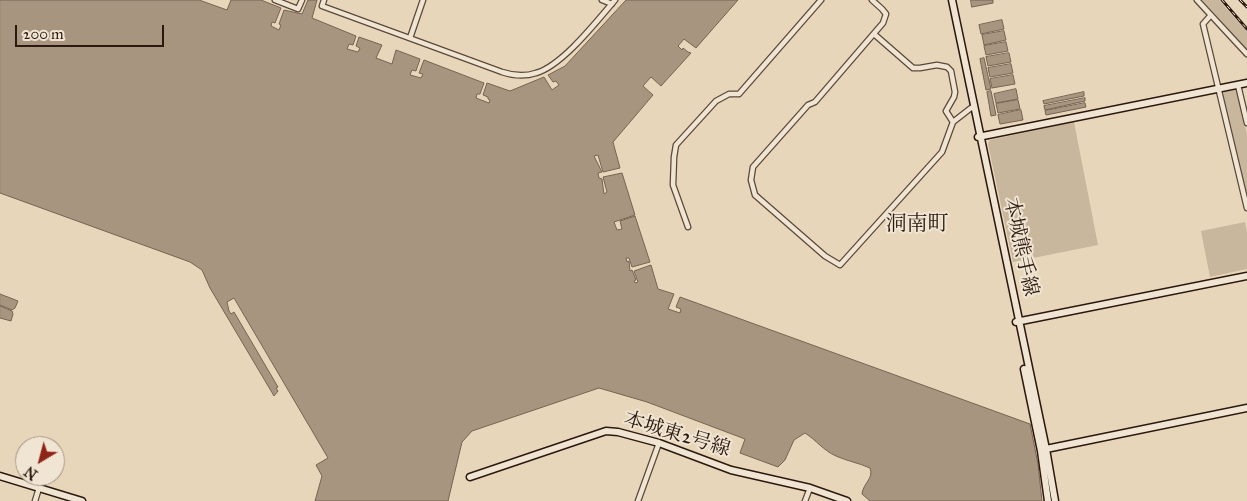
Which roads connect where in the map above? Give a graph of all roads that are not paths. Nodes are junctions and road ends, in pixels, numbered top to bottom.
1 (275, 0) edge
2 (302, 0) edge
3 (324, 0) edge
4 (423, 0) edge
5 (602, 0) edge
6 (822, 0) edge
7 (872, 0) edge
8 (948, 0) edge
9 (952, 0) edge
10 (1197, 0) edge
11 (613, 2) edge
12 (1211, 15) junction
13 (874, 34) junction
14 (410, 38) junction
15 (1247, 54) edge
16 (1247, 83) edge
17 (1238, 85) junction
18 (1219, 89) junction
19 (971, 108) junction
20 (953, 122) junction
21 (1247, 122) edge
22 (978, 137) junction
23 (1247, 208) edge
24 (688, 227) dead end
25 (1247, 276) edge
26 (1016, 322) junction
27 (1247, 408) edge
28 (659, 443) junction
29 (1046, 449) junction
30 (0, 476) edge
31 (470, 477) dead end
32 (39, 488) junction
33 (810, 488) junction
34 (35, 501) edge
35 (82, 501) edge
36 (638, 501) edge
37 (805, 501) edge
38 (847, 501) edge
39 (1048, 501) edge
40 (1054, 501) edge

1 - 2 street
3 - 14 street
4 - 14 street
5 - 11 street
6 - 24 street
7 - 13 street
8 - 19 street, 本城熊手線
9 - 22 street, 本城熊手線
10 - 12 street
11 - 14 street
12 - 15 street
12 - 18 street
13 - 20 street
13 - 20 street
16 - 17 street
17 - 18 street
17 - 21 street
18 - 22 street
18 - 23 street
19 - 20 street
19 - 22 street, 本城熊手線
22 - 26 street, 本城熊手線
25 - 26 street
26 - 29 street, 本城熊手線
26 - 39 street, 本城熊手線
27 - 29 street
28 - 31 street, 本城東2号線
28 - 33 street, 本城東2号線
28 - 36 street
29 - 40 street, 本城熊手線
30 - 32 street
32 - 34 street
32 - 35 street
33 - 37 street
33 - 38 street, 本城東2号線

